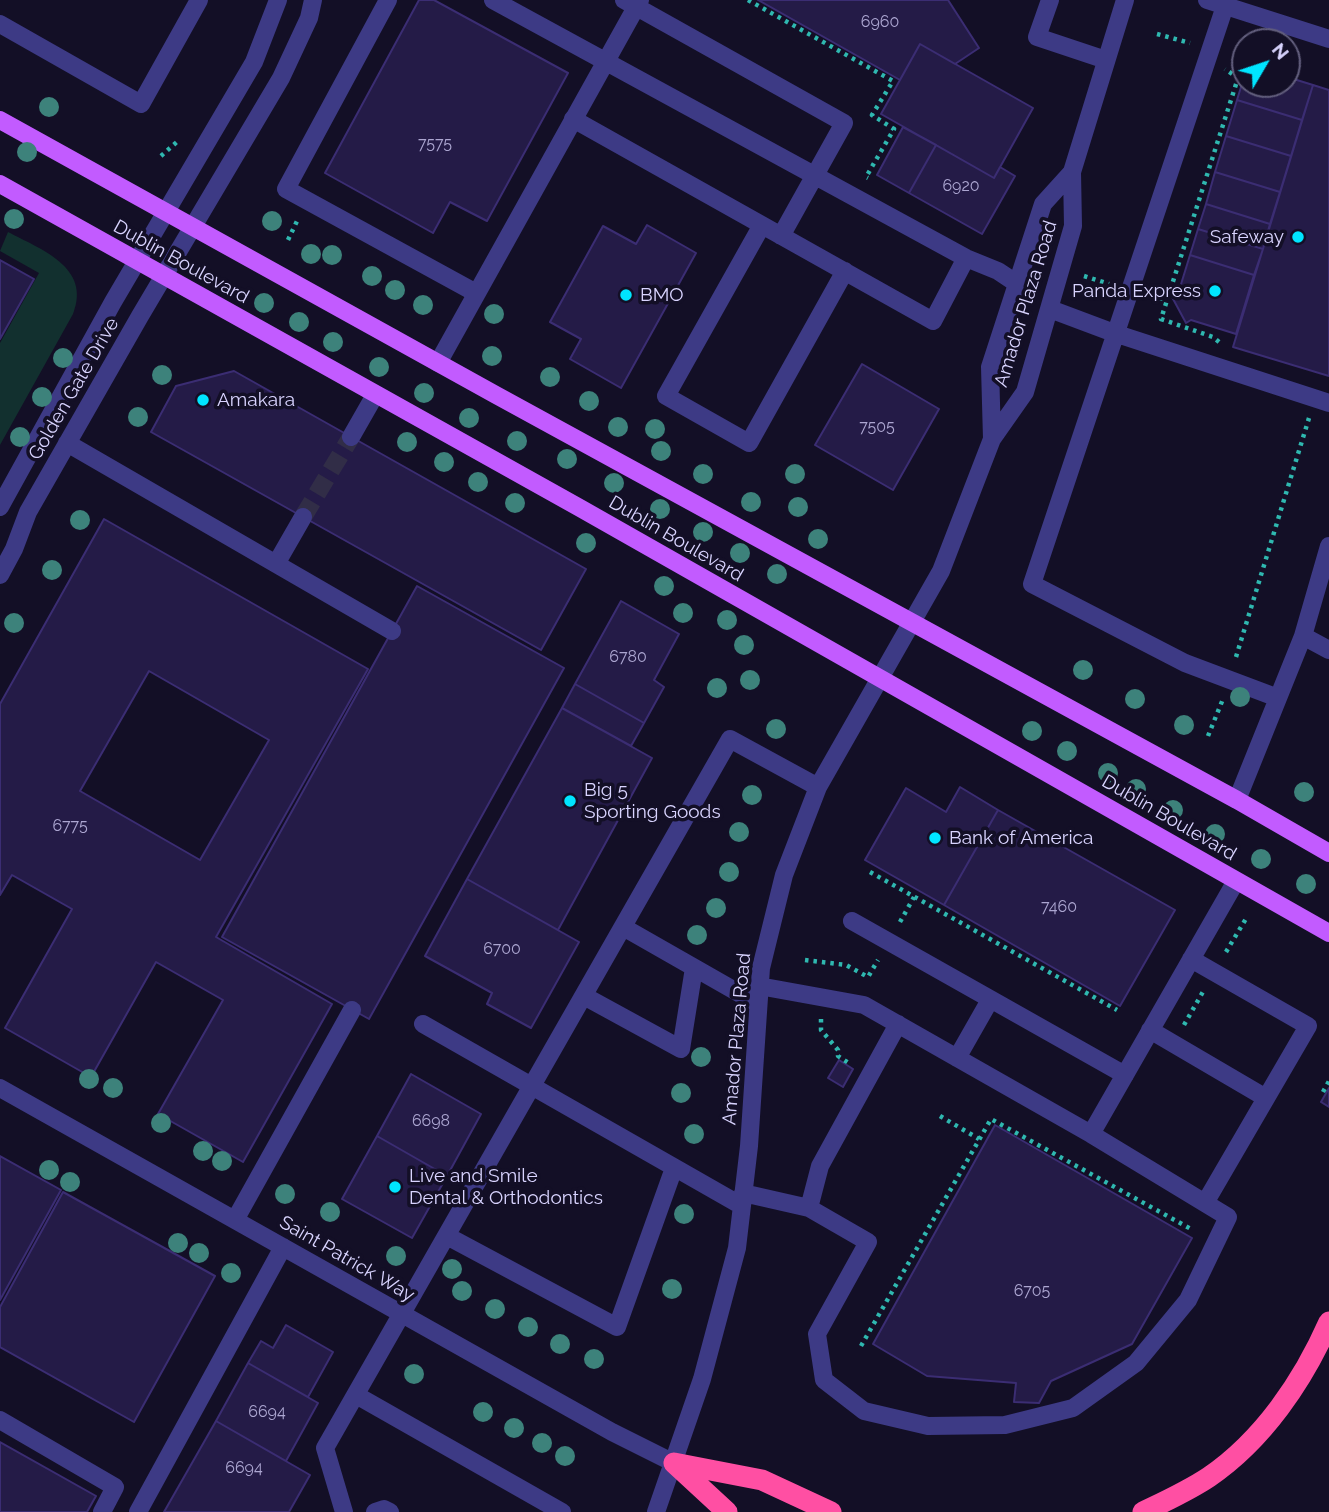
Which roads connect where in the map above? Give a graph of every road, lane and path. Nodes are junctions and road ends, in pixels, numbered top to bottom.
1 (199, 0) edge
2 (278, 0) edge
3 (313, 0) edge
4 (388, 0) edge
5 (493, 0) edge
6 (748, 0) edge
7 (1050, 0) edge
8 (1125, 0) edge
9 (1207, 0) edge
10 (633, 2) edge
11 (1225, 6) junction
12 (0, 24) edge
13 (1329, 39) edge
14 (1106, 60) junction
15 (606, 61) junction
16 (1232, 98) edge
17 (573, 119) junction
18 (0, 120) edge
19 (1072, 172) junction
20 (815, 176) junction
21 (877, 183) dead end
22 (0, 184) edge
23 (167, 213) junction
24 (762, 225) junction
25 (193, 228) junction
26 (781, 236) junction
27 (966, 258) junction
28 (138, 262) junction
29 (845, 271) junction
30 (164, 276) junction
31 (1016, 283) junction
32 (476, 293) junction
33 (1051, 309) junction
34 (1114, 333) junction
35 (1221, 344) dead end
36 (438, 363) junction
37 (375, 395) junction
38 (1322, 400) edge
39 (351, 437) tunnel mouth
40 (992, 439) junction
41 (67, 443) junction
42 (0, 507) edge
43 (303, 517) tunnel mouth
44 (1329, 546) edge
45 (276, 564) junction
46 (0, 575) edge
47 (911, 623) junction
48 (392, 631) dead end
49 (1303, 636) junction
50 (1329, 650) edge
51 (879, 678) junction
52 (1230, 680) junction
53 (1278, 698) junction
54 (1208, 736) dead end
55 (818, 787) junction
56 (1237, 800) junction
57 (1329, 853) edge
58 (870, 872) dead end
59 (1236, 881) junction
60 (852, 921) dead end
61 (623, 928) junction
62 (1329, 933) edge
63 (1191, 959) junction
64 (694, 968) junction
65 (759, 995) junction
66 (584, 996) junction
67 (990, 1000) junction
68 (352, 1010) dead end
69 (1117, 1010) dead end
70 (810, 1015) dead end
71 (423, 1024) dead end
72 (898, 1024) junction
73 (1150, 1030) junction
74 (957, 1058) junction
75 (857, 1068) dead end
76 (1125, 1075) junction
77 (1329, 1081) edge
78 (532, 1087) junction
79 (0, 1088) edge
80 (1323, 1092) dead end
81 (1266, 1098) junction
82 (940, 1116) dead end
83 (1091, 1134) junction
84 (979, 1139) junction
85 (674, 1168) junction
86 (743, 1199) junction
87 (1205, 1203) junction
88 (809, 1208) junction
89 (235, 1220) junction
90 (1191, 1229) dead end
91 (447, 1236) junction
92 (283, 1247) junction
93 (401, 1315) junction
94 (1329, 1322) edge
95 (861, 1346) dead end
96 (356, 1395) junction
97 (0, 1420) edge
98 (674, 1463) junction
99 (102, 1512) edge
100 (138, 1512) edge
101 (344, 1512) edge
102 (375, 1512) edge
103 (390, 1512) edge
104 (562, 1512) edge
105 (656, 1512) edge
106 (727, 1512) edge
107 (831, 1512) edge
108 (1143, 1512) edge

1 - 12 street
2 - 23 street, Golden Gate Drive
3 - 25 street, Golden Gate Drive
4 - 32 street
5 - 15 street
6 - 21 path
7 - 14 street
8 - 14 street, Amador Plaza Road
9 - 11 street
10 - 15 street
10 - 20 street
11 - 13 street
11 - 34 street
14 - 19 street, Amador Plaza Road
15 - 17 street
15 - 20 street
16 - 35 path
17 - 24 street
17 - 32 street
18 - 23 main road, Dublin Boulevard
19 - 31 street, Amador Plaza Road
19 - 33 street, Amador Plaza Road
20 - 26 street
20 - 27 street
22 - 28 main road, Dublin Boulevard
23 - 25 main road, Dublin Boulevard
23 - 28 street, Golden Gate Drive
24 - 26 street
24 - 29 street
25 - 30 street, Golden Gate Drive
25 - 36 main road, Dublin Boulevard
26 - 29 street
27 - 29 street
27 - 31 street
28 - 30 main road, Dublin Boulevard
28 - 42 street, Golden Gate Drive
30 - 37 main road, Dublin Boulevard
30 - 41 street, Golden Gate Drive
31 - 40 street, Amador Plaza Road
32 - 36 street
33 - 34 street
33 - 40 street, Amador Plaza Road
34 - 38 street
34 - 52 street
36 - 47 main road, Dublin Boulevard
37 - 39 street
37 - 51 main road, Dublin Boulevard
38 - 52 path
40 - 47 street, Amador Plaza Road
41 - 45 street
41 - 46 street, Golden Gate Drive
43 - 45 street
44 - 49 street
45 - 48 street
47 - 51 street, Amador Plaza Road
47 - 56 main road, Dublin Boulevard
49 - 50 street
49 - 53 street
51 - 55 street, Amador Plaza Road
51 - 59 main road, Dublin Boulevard
52 - 53 street
52 - 54 path
53 - 56 street
55 - 61 street
55 - 65 street, Amador Plaza Road
56 - 57 main road, Dublin Boulevard
58 - 69 path
59 - 62 main road, Dublin Boulevard
59 - 63 street
60 - 67 street
61 - 64 street
61 - 66 street
63 - 73 street
63 - 81 street
64 - 65 street
64 - 66 street
65 - 72 street
65 - 86 street, Amador Plaza Road
66 - 78 street
67 - 74 street
67 - 76 street
68 - 89 street
70 - 75 path
71 - 78 street
72 - 74 street
72 - 88 street
73 - 76 street
73 - 81 street
74 - 83 street
76 - 83 street
77 - 80 path
78 - 85 street
78 - 91 street
79 - 89 street, Saint Patrick Way
81 - 87 street
82 - 84 path
83 - 87 street
84 - 90 path
84 - 95 path
85 - 86 street
85 - 91 street
86 - 88 street
86 - 98 street, Amador Plaza Road
87 - 88 street
89 - 92 street, Saint Patrick Way
91 - 93 street
92 - 93 street, Saint Patrick Way
92 - 100 street
93 - 96 street
93 - 98 street, Saint Patrick Way
94 - 108 highway
96 - 101 street
96 - 104 street
97 - 99 street
98 - 105 street, Amador Plaza Road
98 - 106 highway
98 - 107 highway
102 - 103 street

